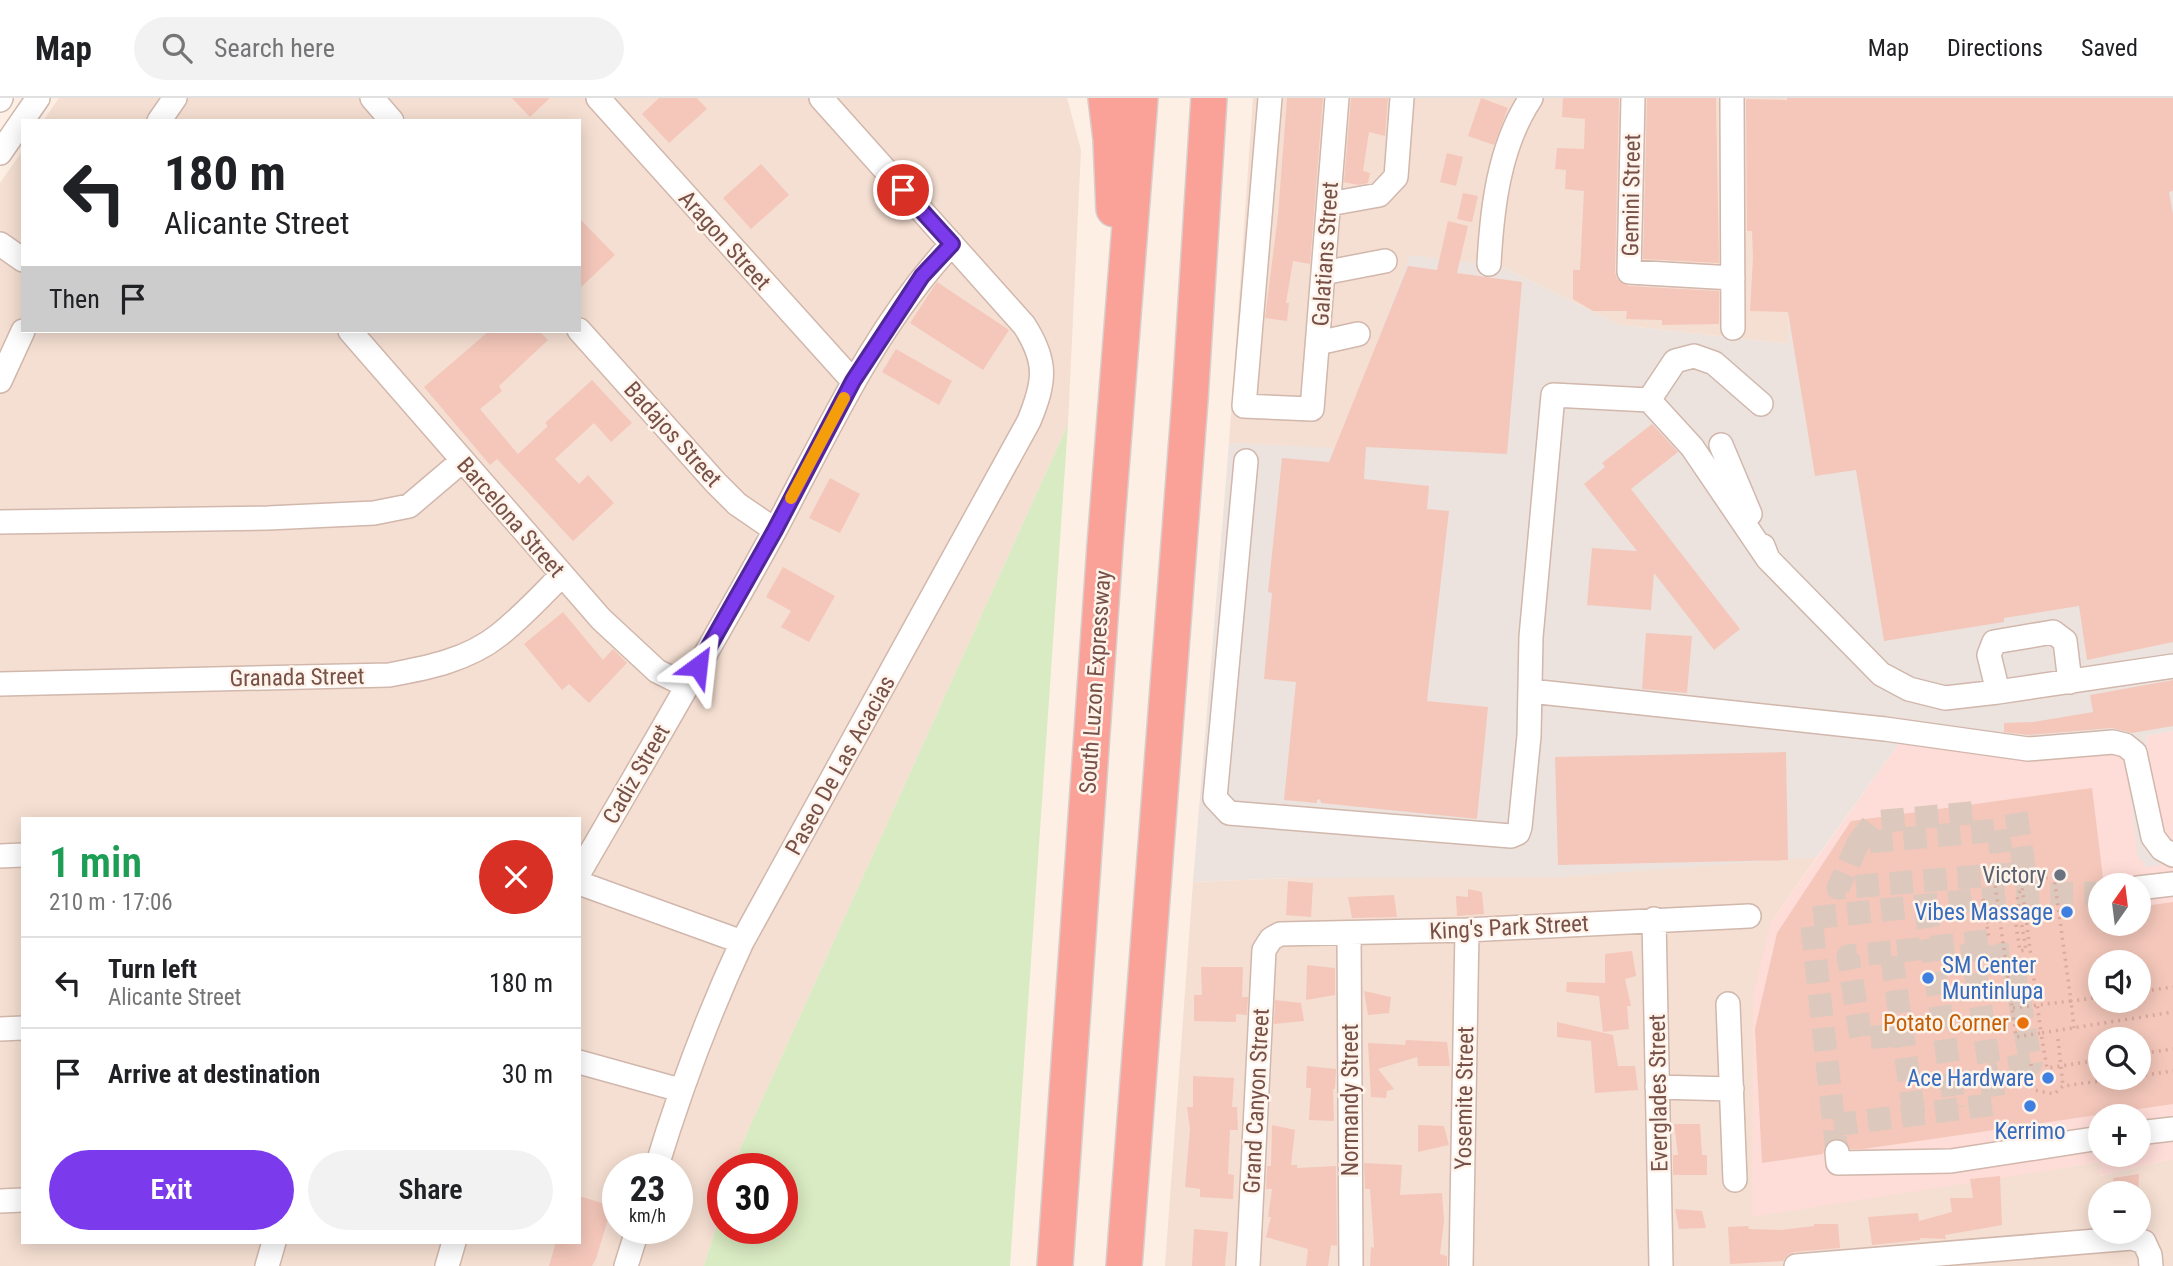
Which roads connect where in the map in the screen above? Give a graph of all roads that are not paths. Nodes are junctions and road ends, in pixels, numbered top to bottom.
1 (38, 98) edge
2 (175, 98) edge
3 (372, 98) edge
4 (598, 98) edge
5 (821, 98) edge
6 (1106, 98) edge
7 (1140, 98) edge
8 (1209, 98) edge
9 (1270, 98) edge
10 (1337, 98) edge
11 (1402, 98) edge
12 (1531, 98) edge
13 (1633, 98) edge
14 (1732, 98) edge
15 (23, 119) edge
16 (160, 119) edge
17 (390, 119) edge
18 (21, 123) edge
19 (0, 153) edge
20 (1329, 204) junction
21 (0, 244) edge
22 (952, 244) junction
23 (21, 259) edge
24 (1385, 261) dead end
25 (1489, 264) dead end
26 (1323, 273) junction
27 (1733, 278) junction
28 (1124, 305) junction
29 (1733, 328) dead end
30 (581, 332) edge
31 (22, 333) edge
32 (352, 333) edge
33 (1358, 334) dead end
34 (1318, 343) junction
35 (0, 381) edge
36 (853, 381) junction
37 (1649, 400) junction
38 (1761, 404) dead end
39 (1721, 445) dead end
40 (1246, 460) dead end
41 (462, 461) junction
42 (0, 522) edge
43 (775, 530) junction
44 (1768, 559) junction
45 (562, 575) junction
46 (2173, 666) edge
47 (2070, 682) junction
48 (0, 684) edge
49 (687, 686) junction
50 (1530, 691) junction
51 (1998, 692) junction
52 (21, 855) edge
53 (2173, 855) edge
54 (0, 856) edge
55 (581, 870) edge
56 (581, 884) edge
57 (2173, 884) edge
58 (2151, 887) edge
59 (1749, 916) dead end
60 (1654, 919) junction
61 (1467, 930) junction
62 (1349, 933) junction
63 (1270, 939) joint
64 (742, 942) junction
65 (1728, 1004) dead end
66 (21, 1028) edge
67 (0, 1029) edge
68 (581, 1063) edge
69 (1657, 1087) junction
70 (1732, 1089) junction
71 (680, 1090) junction
72 (2173, 1129) edge
73 (2151, 1132) edge
74 (2088, 1140) edge
75 (1837, 1152) dead end
76 (661, 1153) edge
77 (1735, 1180) dead end
78 (21, 1200) edge
79 (0, 1201) edge
80 (273, 1244) edge
81 (453, 1244) edge
82 (633, 1244) edge
83 (267, 1266) edge
84 (447, 1266) edge
85 (626, 1266) edge
86 (1055, 1266) edge
87 (1124, 1266) edge
88 (1248, 1266) edge
89 (1351, 1266) edge
90 (1461, 1266) edge
91 (1661, 1266) edge
92 (1796, 1266) edge
93 (2151, 1266) edge

1 - 15 street
2 - 16 street
3 - 17 street
4 - 36 street, Aragon Street
5 - 22 street
6 - 28 highway
7 - 28 highway, South Luzon Expressway
8 - 87 highway
9 - 34 street, Galatians Street
10 - 20 street, Galatians Street
11 - 20 street
12 - 25 street
13 - 27 street, Gemini Street
14 - 27 street
18 - 19 street
20 - 26 street, Galatians Street
21 - 23 street
22 - 36 street, Cadiz Street
22 - 64 street, Paseo De Las Acacias
24 - 26 street
26 - 34 street, Galatians Street
27 - 29 street
28 - 86 highway, South Luzon Expressway
30 - 43 street, Badajos Street
31 - 35 street
32 - 41 street, Barcelona Street
33 - 34 street
36 - 43 street, Cadiz Street
37 - 38 street
37 - 44 street
37 - 50 street
39 - 44 street
40 - 50 street
41 - 42 street
41 - 45 street, Barcelona Street
43 - 49 street, Cadiz Street
44 - 51 street
45 - 48 street, Granada Street
45 - 49 street, Barcelona Street
46 - 47 street
47 - 51 street
47 - 51 street
49 - 55 street, Cadiz Street
50 - 53 street
52 - 54 street
56 - 64 street
57 - 58 street
59 - 60 street, King's Park Street
60 - 61 street, King's Park Street
60 - 69 street, Everglades Street
61 - 62 street, King's Park Street
61 - 90 street, Yosemite Street
62 - 63 street, King's Park Street
62 - 89 street, Normandy Street
63 - 88 street, Grand Canyon Street
64 - 71 street, Paseo De Las Acacias
65 - 70 street
66 - 67 street
68 - 71 street
69 - 70 street
69 - 91 street, Everglades Street
70 - 77 street
71 - 76 street, Paseo De Las Acacias
72 - 73 street
74 - 75 street
78 - 79 street
80 - 83 street
81 - 84 street
82 - 85 street
92 - 93 street

